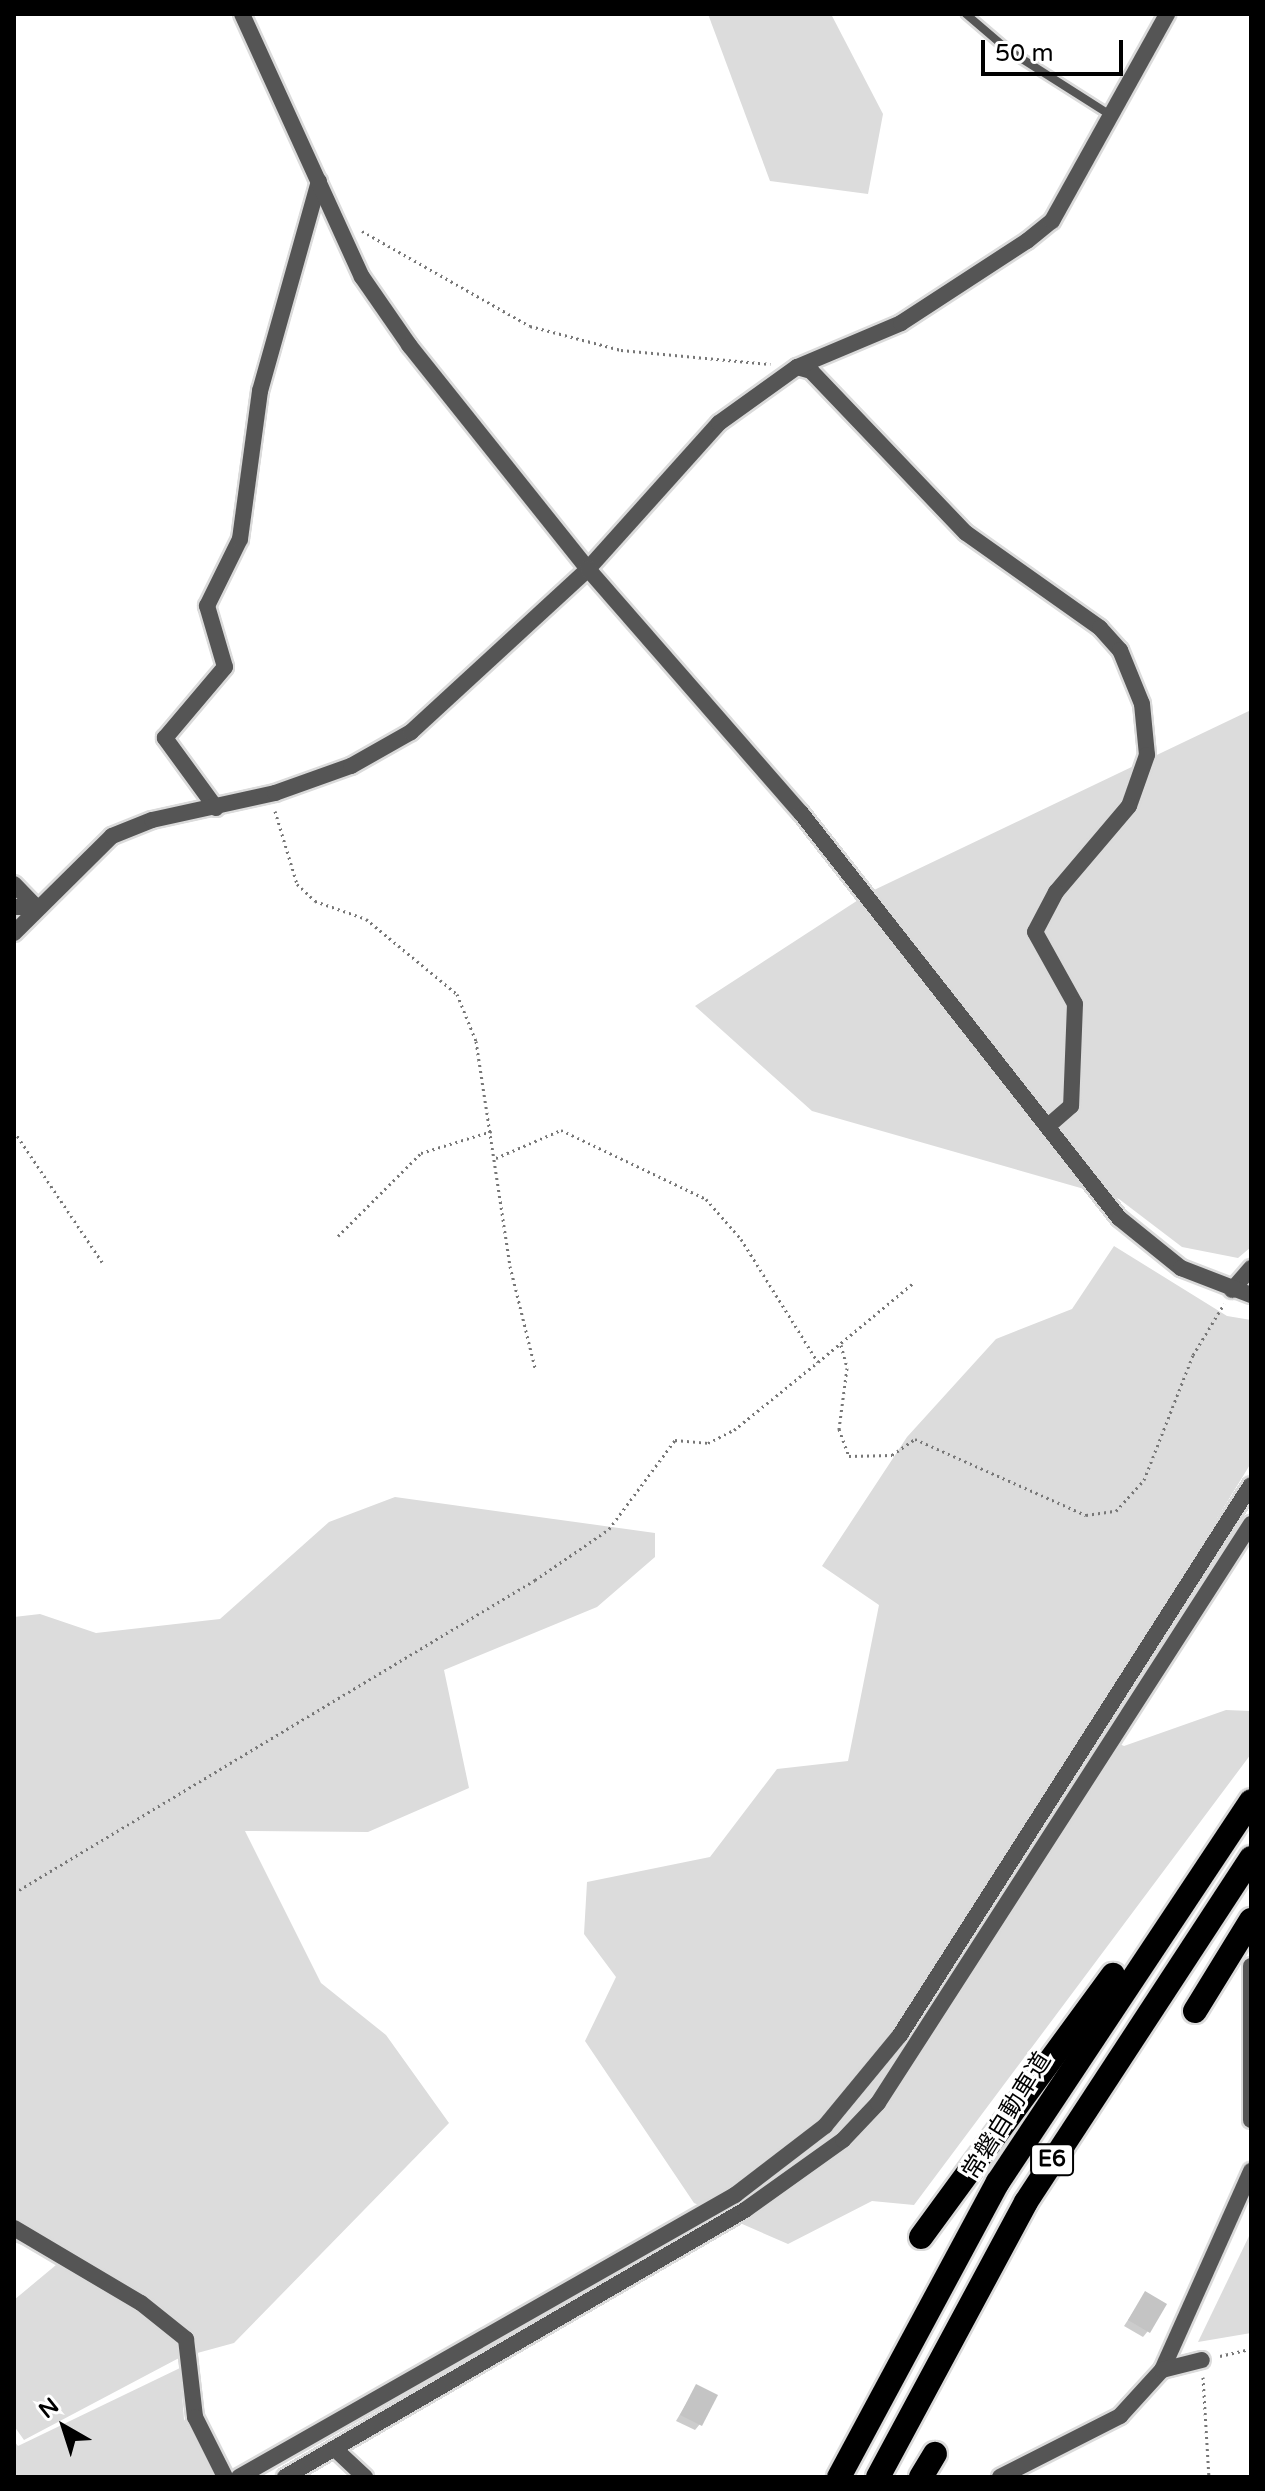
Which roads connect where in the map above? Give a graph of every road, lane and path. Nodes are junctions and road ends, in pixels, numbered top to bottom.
1 (242, 14) edge
2 (966, 14) edge
3 (1167, 14) edge
4 (1109, 114) junction
5 (319, 181) junction
6 (332, 216) junction
7 (797, 367) junction
8 (588, 569) junction
9 (267, 795) junction
10 (216, 808) junction
11 (14, 884) edge
12 (14, 907) edge
13 (36, 907) junction
14 (14, 933) edge
15 (1048, 1126) junction
16 (492, 1130) junction
17 (14, 1131) edge
18 (495, 1159) junction
19 (338, 1236) dead end
20 (102, 1262) dead end
21 (1251, 1268) edge
22 (913, 1283) dead end
23 (1232, 1290) junction
24 (1251, 1295) edge
25 (841, 1345) junction
26 (818, 1362) junction
27 (535, 1368) dead end
28 (1251, 1485) edge
29 (1251, 1524) edge
30 (1251, 1801) edge
31 (1251, 1858) edge
32 (1196, 1875) junction
33 (14, 1893) edge
34 (1251, 1920) edge
35 (1251, 1966) edge
36 (1195, 2011) dead end
37 (1251, 2120) edge
38 (1251, 2171) edge
39 (14, 2228) edge
40 (921, 2237) dead end
41 (1251, 2349) edge
42 (1202, 2360) junction
43 (1162, 2370) junction
44 (336, 2450) junction
45 (935, 2454) dead end
46 (225, 2477) edge
47 (239, 2477) edge
48 (285, 2477) edge
49 (365, 2477) edge
50 (839, 2477) edge
51 (878, 2477) edge
52 (921, 2477) edge
53 (1000, 2477) edge
54 (1209, 2477) edge

1 - 5 street
2 - 4 lane
3 - 4 street
4 - 7 street
5 - 6 street
5 - 10 street
6 - 7 path
6 - 8 street
7 - 8 street
7 - 15 street
8 - 9 street
8 - 15 street
9 - 10 street
9 - 16 path
10 - 13 street
11 - 13 street
12 - 13 street
13 - 14 street
15 - 23 street
16 - 18 path
16 - 19 path
17 - 20 path
18 - 26 path
18 - 27 path
21 - 23 street
22 - 25 path
23 - 24 street
23 - 25 path
25 - 26 path
26 - 33 path
28 - 47 street
29 - 44 street
30 - 32 highway, 常磐自動車道 / E6
31 - 51 highway, E6
32 - 40 highway
32 - 50 highway, 常磐自動車道 / E6
34 - 36 highway
35 - 37 street
38 - 43 street
39 - 46 street
41 - 42 path
42 - 43 street
42 - 54 path
43 - 53 street
44 - 48 street
44 - 49 street
45 - 52 highway

